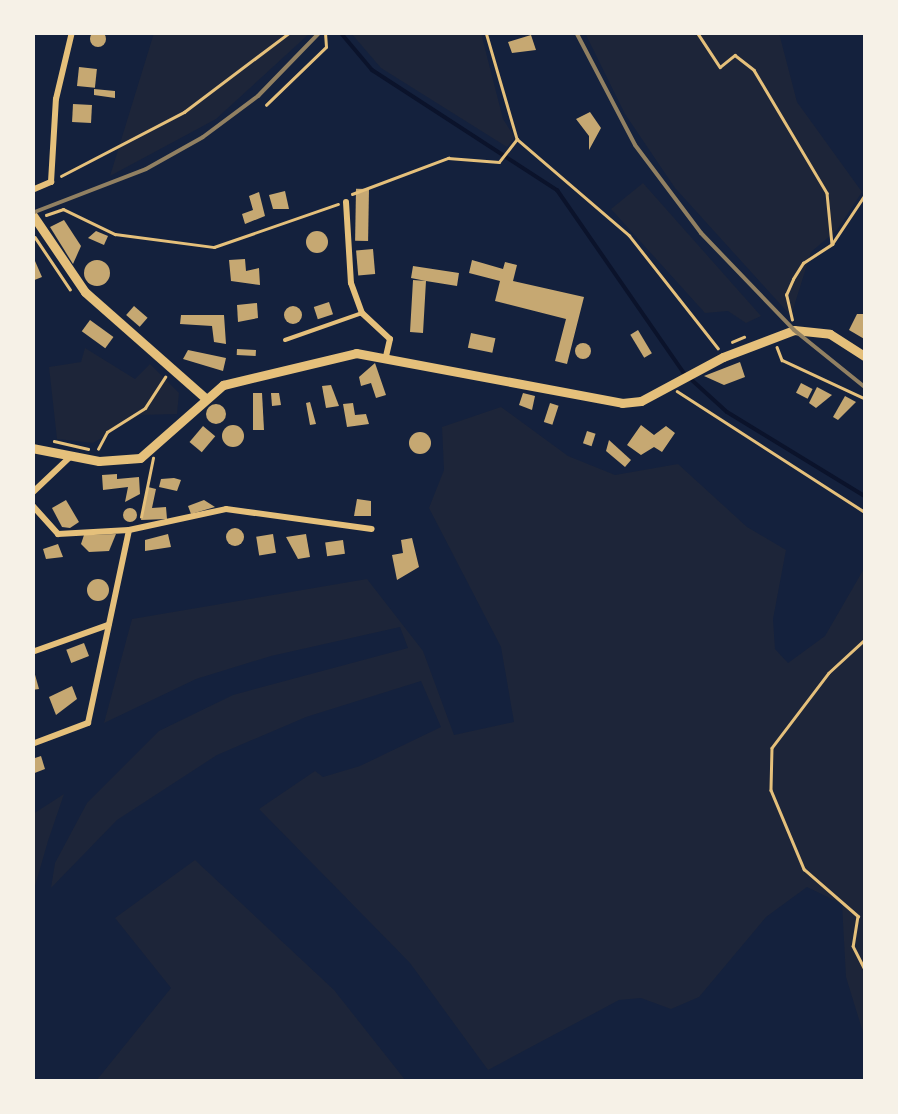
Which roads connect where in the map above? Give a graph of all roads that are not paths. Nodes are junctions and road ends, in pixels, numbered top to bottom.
1 (72, 32) edge
2 (32, 190) edge
3 (346, 202) road end
4 (34, 217) edge
5 (362, 313) junction
6 (285, 340) dead end
7 (386, 357) junction
8 (866, 357) edge
9 (204, 397) junction
10 (32, 448) edge
11 (71, 456) junction
12 (32, 493) edge
13 (32, 505) edge
14 (372, 529) dead end
15 (128, 530) junction
16 (108, 625) junction
17 (32, 652) edge
18 (32, 744) edge

1 - 2 street
3 - 5 street
4 - 9 main road
5 - 6 lane
5 - 7 street
7 - 8 main road
7 - 9 main road
9 - 11 main road
10 - 11 main road
11 - 12 street
13 - 15 street
14 - 15 street
15 - 16 street
16 - 17 street
16 - 18 street

